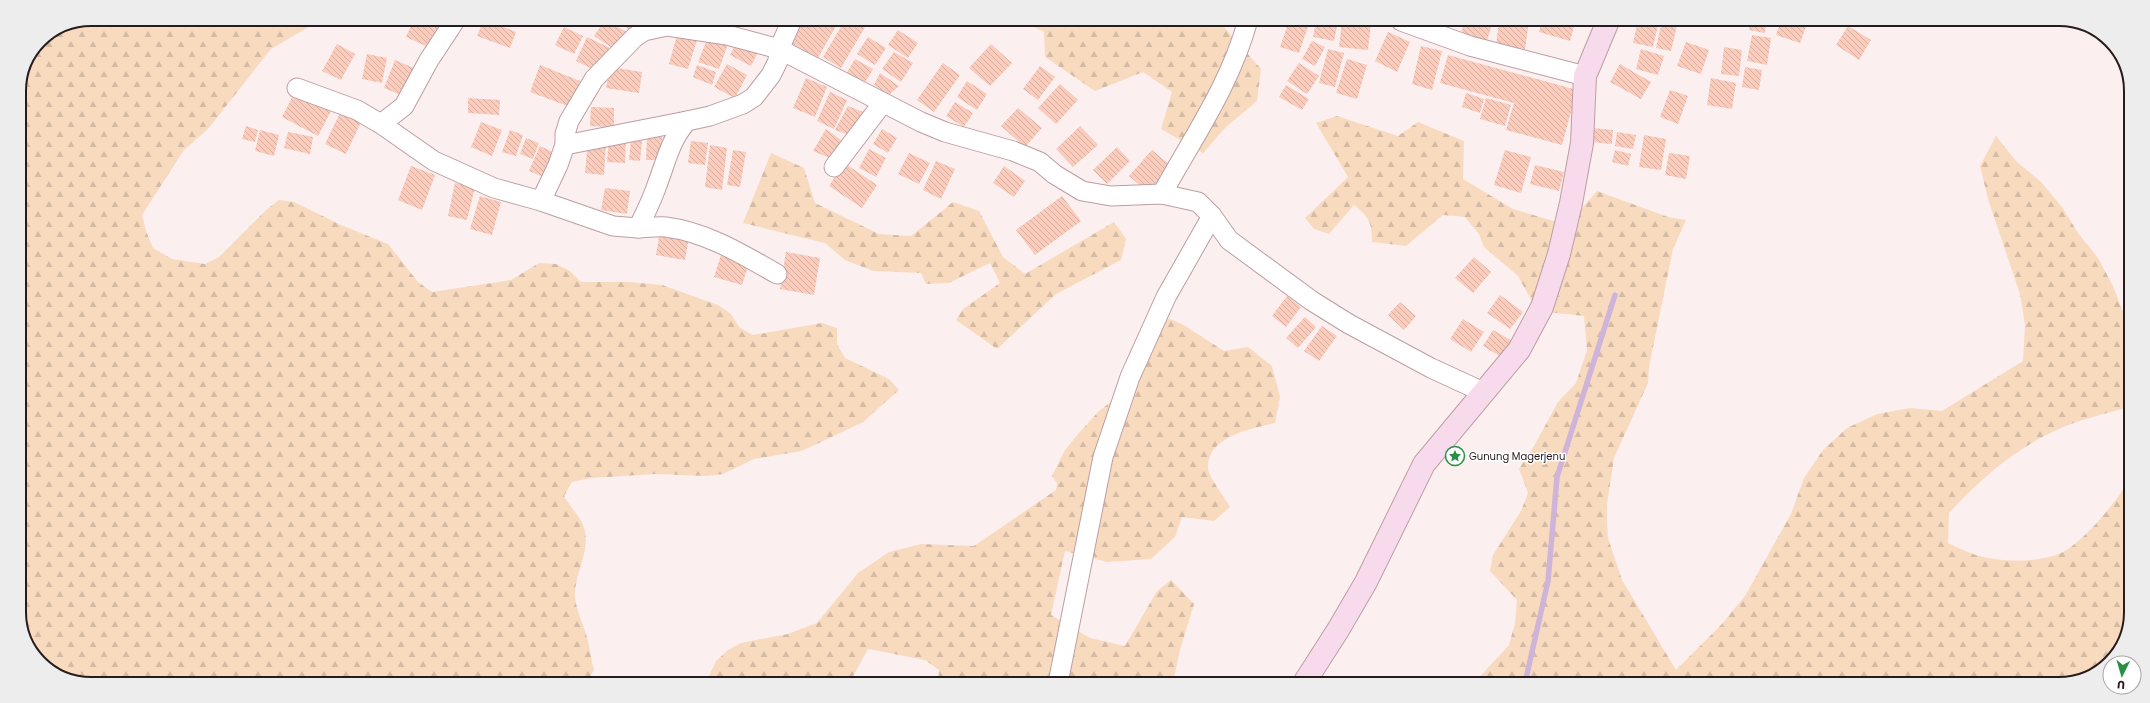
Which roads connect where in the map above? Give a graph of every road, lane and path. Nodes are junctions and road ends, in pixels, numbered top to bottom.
1 (452, 26) edge
2 (789, 26) edge
3 (1246, 26) edge
4 (1421, 26) edge
5 (1606, 26) edge
6 (778, 49) junction
7 (1585, 76) junction
8 (297, 88) dead end
9 (882, 104) junction
10 (687, 121) junction
11 (381, 124) junction
12 (565, 145) junction
13 (834, 167) dead end
14 (1162, 194) junction
15 (541, 201) junction
16 (1212, 216) junction
17 (638, 228) junction
18 (777, 274) dead end
19 (1484, 392) junction
20 (1059, 677) edge
21 (1308, 677) edge

1 - 11 street
2 - 6 street
3 - 14 street
4 - 7 street
5 - 7 main road
6 - 9 street
6 - 10 street
6 - 12 street
7 - 19 main road
8 - 11 street
9 - 13 street
9 - 14 street
10 - 12 street
10 - 17 street
11 - 15 street
12 - 15 street
14 - 16 street
15 - 17 street
16 - 19 street
16 - 20 street
17 - 18 street
19 - 21 main road

